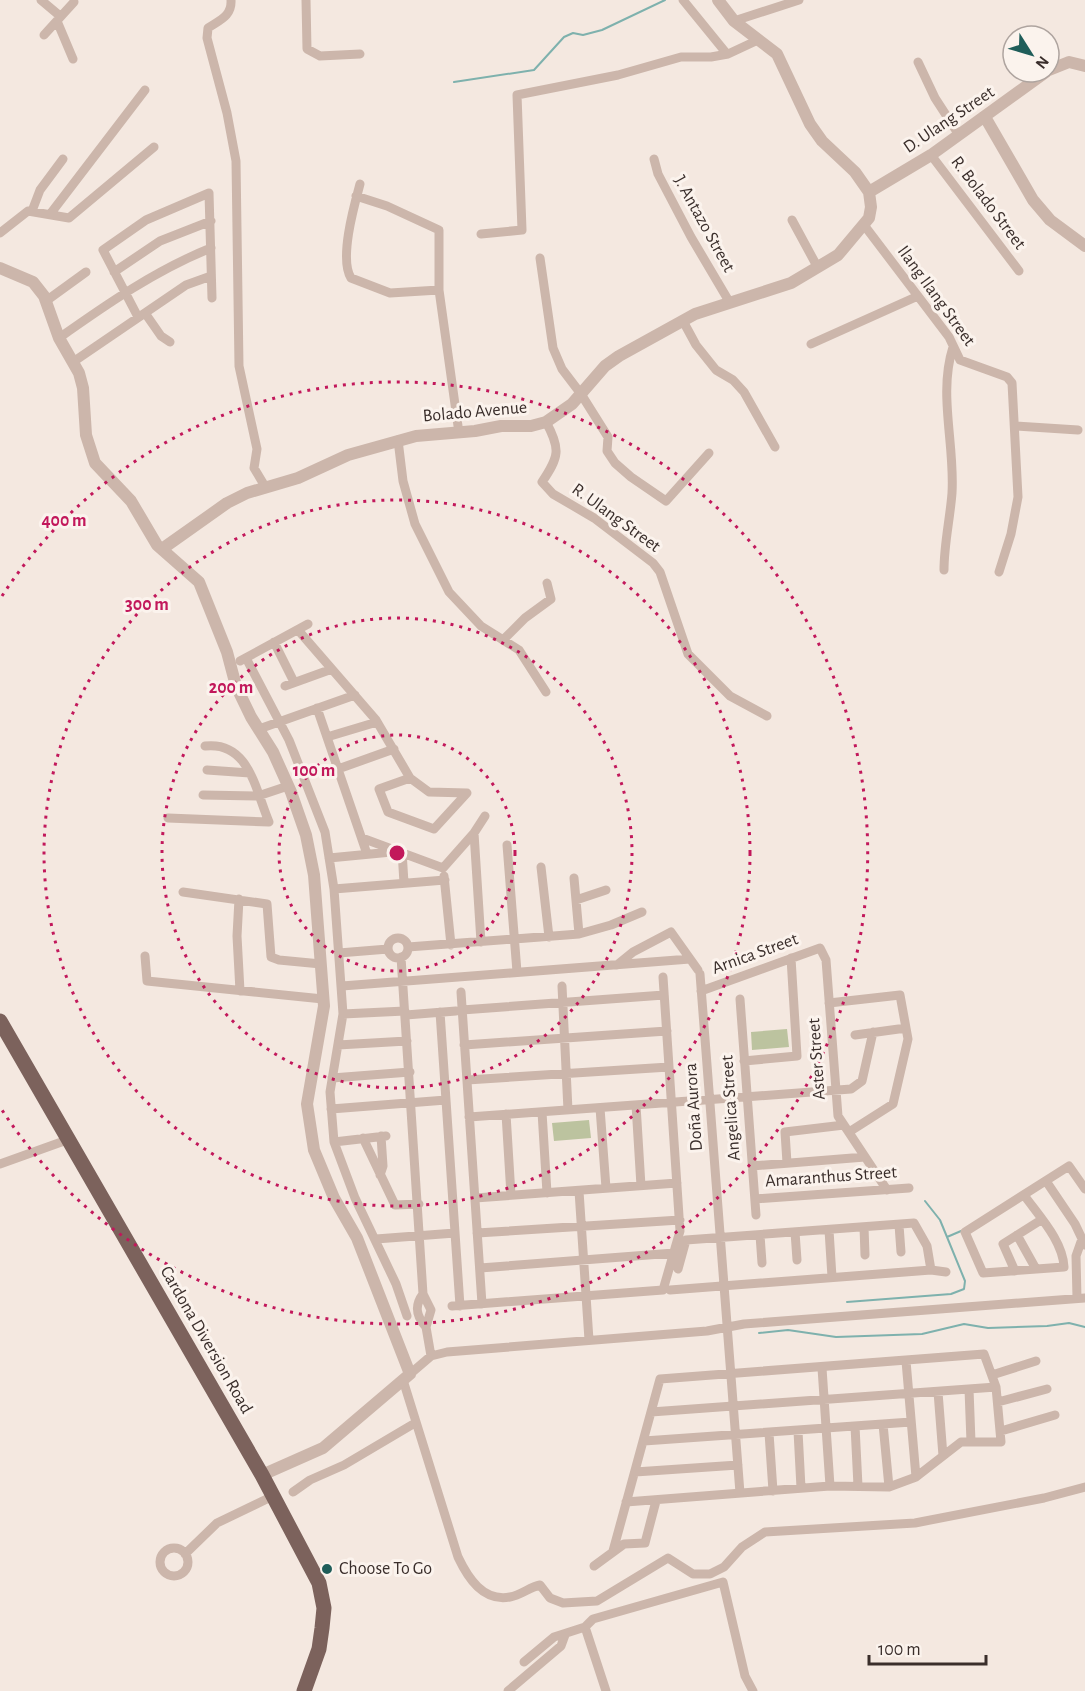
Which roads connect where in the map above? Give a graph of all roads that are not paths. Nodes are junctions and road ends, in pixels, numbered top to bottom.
1 (41, 0) edge
2 (231, 0) edge
3 (306, 0) edge
4 (683, 0) edge
5 (718, 0) edge
6 (799, 0) edge
7 (74, 2) dead end
8 (59, 18) junction
9 (734, 21) junction
10 (44, 35) dead end
11 (758, 40) junction
12 (360, 54) dead end
13 (727, 54) junction
14 (74, 59) dead end
15 (918, 62) dead end
16 (1061, 65) edge
17 (1085, 66) edge
18 (1029, 84) edge
19 (145, 90) dead end
20 (985, 117) junction
21 (959, 135) junction
22 (154, 147) dead end
23 (931, 155) junction
24 (63, 159) dead end
25 (654, 159) dead end
26 (360, 184) dead end
27 (869, 192) junction
28 (356, 196) junction
29 (32, 211) junction
30 (51, 213) junction
31 (212, 220) junction
32 (792, 220) dead end
33 (864, 225) junction
34 (0, 233) edge
35 (480, 234) dead end
36 (1085, 246) edge
37 (211, 248) junction
38 (540, 258) dead end
39 (0, 268) edge
40 (818, 268) junction
41 (86, 272) dead end
42 (114, 272) junction
43 (1019, 272) dead end
44 (211, 276) junction
45 (439, 290) junction
46 (126, 294) junction
47 (918, 296) junction
48 (212, 298) dead end
49 (46, 302) junction
50 (730, 303) junction
51 (142, 315) junction
52 (683, 321) junction
53 (59, 338) junction
54 (170, 342) dead end
55 (811, 344) dead end
56 (953, 346) junction
57 (73, 362) junction
58 (581, 394) junction
59 (546, 422) junction
60 (1015, 426) junction
61 (1078, 430) dead end
62 (459, 433) junction
63 (398, 440) junction
64 (775, 447) dead end
65 (709, 453) dead end
66 (266, 488) junction
67 (162, 549) junction
68 (944, 570) dead end
69 (999, 572) dead end
70 (548, 583) dead end
71 (308, 624) dead end
72 (298, 630) junction
73 (505, 638) junction
74 (274, 642) junction
75 (332, 669) junction
76 (546, 692) dead end
77 (356, 695) junction
78 (317, 708) junction
79 (767, 716) dead end
80 (279, 721) junction
81 (377, 722) junction
82 (259, 729) junction
83 (327, 737) junction
84 (205, 746) dead end
85 (394, 749) junction
86 (338, 769) junction
87 (207, 770) dead end
88 (250, 772) junction
89 (410, 778) junction
90 (288, 786) junction
91 (429, 792) junction
92 (203, 795) dead end
93 (258, 796) junction
94 (457, 804) junction
95 (485, 816) dead end
96 (168, 818) dead end
97 (474, 833) junction
98 (362, 838) junction
99 (507, 845) dead end
100 (402, 851) junction
101 (367, 854) junction
102 (329, 858) junction
103 (541, 867) dead end
104 (443, 868) junction
105 (574, 878) dead end
106 (445, 880) junction
107 (404, 883) junction
108 (334, 889) junction
109 (606, 890) dead end
110 (183, 892) dead end
111 (238, 899) junction
112 (576, 900) junction
113 (642, 912) dead end
114 (579, 934) junction
115 (549, 936) junction
116 (514, 939) junction
117 (481, 942) junction
118 (451, 945) junction
119 (408, 947) junction
120 (820, 948) joint
121 (388, 949) junction
122 (339, 953) junction
123 (145, 956) dead end
124 (401, 957) junction
125 (792, 958) junction
126 (690, 959) junction
127 (321, 964) junction
128 (617, 965) junction
129 (517, 972) junction
130 (663, 977) dead end
131 (403, 981) junction
132 (342, 986) junction
133 (562, 986) dead end
134 (701, 990) junction
135 (240, 991) junction
136 (460, 992) dead end
137 (664, 995) junction
138 (323, 999) junction
139 (740, 999) dead end
140 (563, 1003) junction
141 (829, 1003) junction
142 (459, 1010) junction
143 (440, 1012) junction
144 (405, 1013) junction
145 (343, 1014) junction
146 (0, 1021) edge
147 (906, 1028) junction
148 (667, 1031) junction
149 (873, 1032) junction
150 (855, 1035) dead end
151 (565, 1039) junction
152 (407, 1041) junction
153 (338, 1045) junction
154 (464, 1045) junction
155 (744, 1061) junction
156 (669, 1067) junction
157 (410, 1072) junction
158 (568, 1073) junction
159 (332, 1078) junction
160 (467, 1080) junction
161 (835, 1090) junction
162 (747, 1097) junction
163 (446, 1100) junction
164 (710, 1100) junction
165 (672, 1102) junction
166 (412, 1103) junction
167 (636, 1105) junction
168 (600, 1107) junction
169 (331, 1109) junction
170 (568, 1110) junction
171 (542, 1112) junction
172 (506, 1114) junction
173 (469, 1117) junction
174 (847, 1129) junction
175 (363, 1138) junction
176 (67, 1140) junction
177 (334, 1142) junction
178 (865, 1157) junction
179 (787, 1163) junction
180 (0, 1164) edge
181 (752, 1166) junction
182 (380, 1175) junction
183 (1046, 1181) junction
184 (677, 1183) junction
185 (641, 1186) junction
186 (606, 1188) junction
187 (909, 1188) dead end
188 (1085, 1189) edge
189 (887, 1190) junction
190 (579, 1191) junction
191 (547, 1193) junction
192 (511, 1195) junction
193 (1024, 1195) junction
194 (475, 1198) junction
195 (755, 1199) junction
196 (419, 1204) junction
197 (756, 1215) dead end
198 (680, 1220) junction
199 (1041, 1220) junction
200 (581, 1225) junction
201 (899, 1225) junction
202 (864, 1227) junction
203 (829, 1230) junction
204 (795, 1232) junction
205 (455, 1233) junction
206 (477, 1233) junction
207 (760, 1234) junction
208 (421, 1235) junction
209 (1017, 1235) junction
210 (720, 1237) junction
211 (376, 1239) junction
212 (1084, 1242) edge
213 (901, 1252) dead end
214 (674, 1253) junction
215 (866, 1255) dead end
216 (584, 1260) junction
217 (797, 1260) dead end
218 (762, 1263) dead end
219 (480, 1268) junction
220 (678, 1269) dead end
221 (1036, 1269) junction
222 (931, 1270) junction
223 (1016, 1270) junction
224 (946, 1272) dead end
225 (1081, 1272) edge
226 (832, 1277) junction
227 (724, 1285) junction
228 (670, 1290) dead end
229 (423, 1294) junction
230 (586, 1296) junction
231 (1081, 1298) edge
232 (482, 1304) junction
233 (406, 1316) dead end
234 (426, 1327) junction
235 (728, 1327) junction
236 (590, 1340) junction
237 (431, 1356) junction
238 (906, 1361) junction
239 (1036, 1361) dead end
240 (822, 1368) junction
241 (731, 1375) junction
242 (992, 1375) junction
243 (406, 1377) junction
244 (996, 1387) junction
245 (969, 1389) junction
246 (1047, 1389) dead end
247 (938, 1392) junction
248 (908, 1394) junction
249 (824, 1400) junction
250 (998, 1402) junction
251 (734, 1407) junction
252 (651, 1412) junction
253 (1056, 1415) dead end
254 (911, 1422) junction
255 (415, 1423) junction
256 (883, 1424) junction
257 (855, 1426) junction
258 (827, 1428) junction
259 (798, 1431) junction
260 (1001, 1431) junction
261 (769, 1433) junction
262 (736, 1436) junction
263 (644, 1441) junction
264 (971, 1442) junction
265 (943, 1456) junction
266 (738, 1465) junction
267 (635, 1472) junction
268 (262, 1475) junction
269 (916, 1477) junction
270 (830, 1486) junction
271 (858, 1486) junction
272 (889, 1487) junction
273 (1085, 1487) edge
274 (801, 1488) junction
275 (772, 1491) junction
276 (293, 1492) dead end
277 (740, 1493) junction
278 (273, 1496) junction
279 (656, 1501) junction
280 (626, 1502) junction
281 (614, 1551) junction
282 (185, 1554) dead end
283 (594, 1566) dead end
284 (585, 1627) junction
285 (565, 1635) junction
286 (524, 1662) dead end
287 (304, 1691) edge
288 (508, 1691) edge
289 (606, 1691) edge
290 (753, 1691) edge

1 - 8 street
2 - 66 street
3 - 12 street
4 - 13 street
5 - 9 street
6 - 9 street
7 - 8 street
8 - 10 street
8 - 14 street
9 - 11 street
11 - 13 street
11 - 27 street
13 - 35 street
15 - 21 street
16 - 17 street, D. Ulang Street
18 - 20 street, D. Ulang Street
19 - 30 street
20 - 21 street, D. Ulang Street
20 - 36 street
21 - 23 street, D. Ulang Street
22 - 30 street
23 - 27 street, D. Ulang Street
23 - 43 street, R. Bolado Street
24 - 29 street
25 - 50 street, J. Antazo Street
26 - 28 street
27 - 33 street, Bolado Avenue
28 - 45 street
28 - 45 street
29 - 30 street
29 - 34 street
31 - 37 street
31 - 42 street
31 - 42 street
32 - 40 street
33 - 40 street, Bolado Avenue
33 - 47 street, Ilang Ilang Street
37 - 44 street
37 - 46 street
38 - 58 street
39 - 49 street
40 - 50 street, Bolado Avenue
41 - 49 street
42 - 46 street
44 - 48 street
44 - 51 street
45 - 62 street
46 - 51 street
46 - 53 street
47 - 55 street
47 - 56 street, Ilang Ilang Street
49 - 53 street
50 - 52 street, Bolado Avenue
51 - 54 street
51 - 57 street
52 - 58 street, Bolado Avenue
52 - 64 street
53 - 57 street
56 - 60 street, Ilang Ilang Street
56 - 68 street
57 - 67 street
58 - 59 street, Bolado Avenue
58 - 65 street
59 - 62 street, Bolado Avenue
59 - 79 street, R. Ulang Street
60 - 61 street
60 - 69 street, Ilang Ilang Street
62 - 63 street, Bolado Avenue
63 - 66 street, Bolado Avenue
63 - 73 street
66 - 67 street, Bolado Avenue
67 - 82 street
70 - 73 street
71 - 72 street
72 - 74 street
72 - 75 street
73 - 76 street
74 - 75 street
74 - 80 street
75 - 77 street
77 - 78 street
77 - 81 street
78 - 80 street
78 - 83 street
80 - 82 street
80 - 102 street
81 - 83 street
81 - 85 street
82 - 90 street
83 - 86 street
84 - 88 street
85 - 86 street
85 - 89 street
86 - 98 street
87 - 88 street
88 - 93 street
89 - 91 street
89 - 94 street
90 - 93 street
90 - 127 street
91 - 94 street
91 - 94 street
92 - 93 street
93 - 96 street
95 - 97 street
97 - 104 street
97 - 117 street
98 - 100 street
98 - 101 street
99 - 116 street
100 - 101 street
100 - 104 street
100 - 107 street
101 - 102 street
102 - 108 street
103 - 115 street
104 - 106 street
105 - 112 street
106 - 107 street
106 - 118 street
107 - 108 street
108 - 122 street
109 - 112 street
110 - 111 street
111 - 127 street
111 - 135 street
112 - 114 street
113 - 114 street
114 - 115 street
115 - 116 street
116 - 117 street
116 - 129 street
117 - 118 street
118 - 119 street
119 - 121 street
119 - 124 street
120 - 125 street, Arnica Street
120 - 141 street, Aster Street
121 - 122 street
121 - 124 street
122 - 132 street
123 - 135 street
124 - 131 street
125 - 134 street, Arnica Street
125 - 155 street
126 - 128 street
126 - 128 street
126 - 134 street, Doña Aurora
127 - 138 street
128 - 129 street
129 - 131 street
130 - 137 street
131 - 132 street
131 - 144 street
132 - 145 street
133 - 140 street
134 - 164 street, Doña Aurora
135 - 138 street
136 - 142 street
137 - 140 street
137 - 148 street
138 - 243 street
139 - 155 street, Angelica Street
140 - 142 street
140 - 151 street
141 - 147 street
141 - 161 street, Aster Street
142 - 143 street
142 - 154 street
143 - 144 street
143 - 163 street
144 - 145 street
144 - 152 street
145 - 153 street
146 - 176 main road, Cardona Diversion Road
147 - 149 street
147 - 174 street
148 - 151 street
148 - 156 street
149 - 150 street
149 - 161 street
151 - 154 street
151 - 158 street
152 - 153 street
152 - 157 street
153 - 159 street
154 - 160 street
155 - 162 street, Angelica Street
156 - 158 street
156 - 165 street
157 - 159 street
157 - 166 street
158 - 160 street
158 - 170 street
159 - 169 street
160 - 173 street
161 - 162 street
161 - 174 street, Aster Street
162 - 164 street
162 - 181 street, Angelica Street
163 - 166 street
163 - 205 street
164 - 165 street
164 - 210 street, Doña Aurora
165 - 167 street
165 - 184 street
166 - 169 street
166 - 196 street
167 - 168 street
167 - 185 street
168 - 170 street
168 - 186 street
169 - 177 street
170 - 171 street
171 - 172 street
171 - 191 street
172 - 173 street
172 - 192 street
173 - 194 street
174 - 178 street, Aster Street
174 - 179 street
175 - 177 street
175 - 182 street
175 - 182 street
176 - 180 street
176 - 268 main road, Cardona Diversion Road
177 - 211 street
178 - 179 street
178 - 189 street, Aster Street
179 - 181 street
181 - 195 street, Angelica Street
182 - 196 street
183 - 188 street
183 - 193 street
183 - 212 street
184 - 185 street
184 - 198 street
185 - 186 street
186 - 190 street
187 - 189 street, Amaranthus Street
189 - 195 street, Amaranthus Street
190 - 191 street
190 - 200 street
191 - 192 street
192 - 194 street
193 - 199 street
193 - 223 street
194 - 206 street
195 - 197 street, Angelica Street
196 - 208 street
198 - 200 street
198 - 214 street
199 - 209 street
199 - 221 street
200 - 206 street
200 - 216 street
201 - 202 street
201 - 213 street
201 - 222 street
202 - 203 street
202 - 215 street
203 - 204 street
203 - 226 street
204 - 207 street
204 - 217 street
205 - 208 street
205 - 232 street
206 - 219 street
207 - 210 street
207 - 218 street
208 - 211 street
208 - 229 street
209 - 221 street
209 - 223 street
210 - 220 street
210 - 227 street, Doña Aurora
211 - 233 street
212 - 225 street
214 - 216 street
214 - 230 street
216 - 219 street
216 - 230 street
219 - 232 street
221 - 223 street
222 - 224 street
222 - 226 street
225 - 231 street
226 - 227 street
227 - 228 street
227 - 235 street, Doña Aurora
229 - 234 street
229 - 234 street
230 - 232 street
230 - 236 street
231 - 235 street
234 - 237 street
235 - 236 street
235 - 241 street, Doña Aurora
236 - 237 street
237 - 243 street
238 - 240 street
238 - 242 street
238 - 248 street
239 - 242 street
240 - 241 street
240 - 249 street
241 - 251 street, Doña Aurora
241 - 252 street
242 - 244 street
243 - 255 street
243 - 268 street
244 - 245 street
244 - 250 street
245 - 247 street
245 - 264 street
246 - 250 street
247 - 248 street
247 - 265 street
248 - 249 street
248 - 254 street
249 - 251 street
249 - 258 street
250 - 260 street
251 - 252 street
251 - 262 street, Doña Aurora
252 - 263 street
253 - 260 street
254 - 256 street
254 - 269 street
255 - 273 street
255 - 276 street
256 - 257 street
256 - 272 street
257 - 258 street
257 - 271 street
258 - 259 street
258 - 270 street
259 - 261 street
259 - 274 street
260 - 264 street
261 - 262 street
261 - 275 street
262 - 263 street
262 - 266 street, Doña Aurora
263 - 267 street
264 - 265 street
265 - 269 street
266 - 267 street
266 - 277 street, Doña Aurora
267 - 280 street
268 - 278 main road, Cardona Diversion Road
269 - 272 street
270 - 271 street
270 - 274 street
271 - 272 street
274 - 275 street
275 - 277 street
277 - 279 street
278 - 282 street
278 - 287 main road, Cardona Diversion Road
279 - 280 street
279 - 281 street
280 - 281 street
281 - 283 street
284 - 285 street
284 - 289 street
284 - 290 street
285 - 286 street
285 - 288 street

